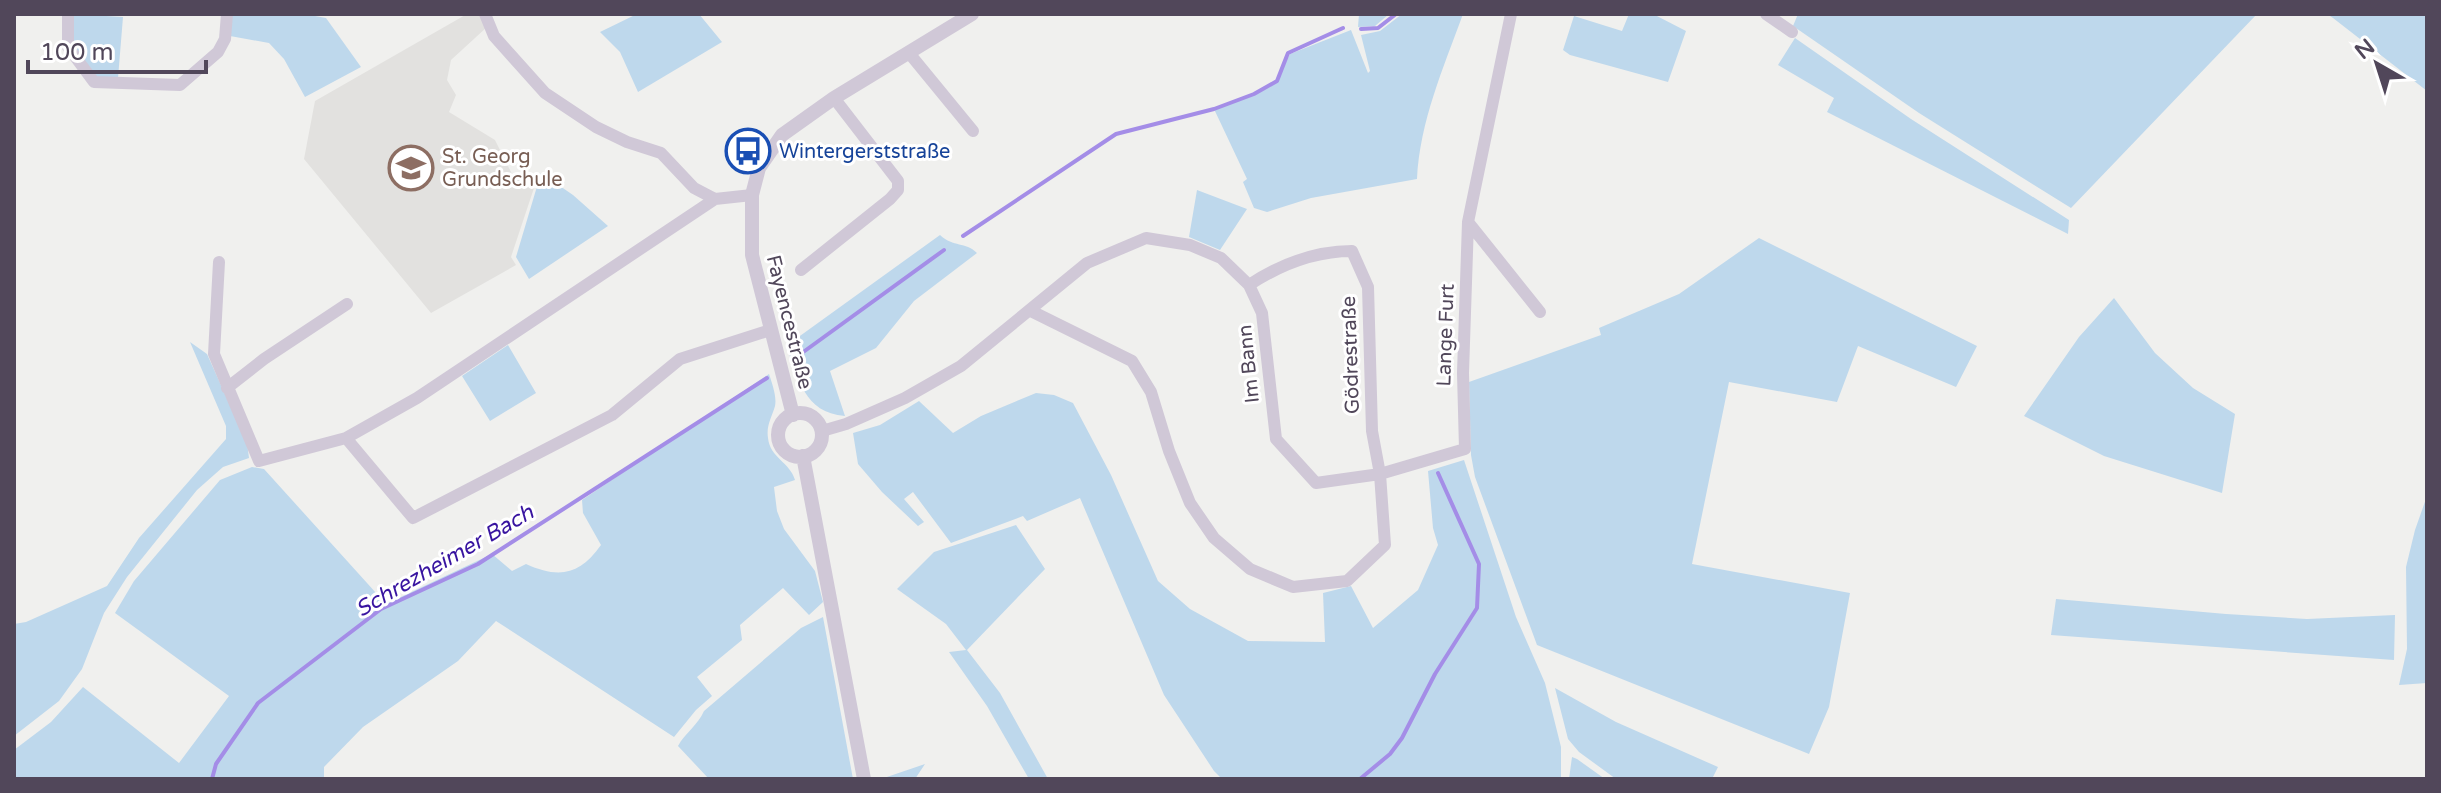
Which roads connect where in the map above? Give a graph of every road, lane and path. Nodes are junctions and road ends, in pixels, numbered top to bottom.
1 (68, 14) edge
2 (227, 14) edge
3 (485, 14) edge
4 (972, 14) edge
5 (1511, 14) edge
6 (1766, 14) edge
7 (1792, 32) dead end
8 (909, 53) junction
9 (834, 98) junction
10 (973, 131) dead end
11 (752, 195) junction
12 (715, 199) junction
13 (1468, 222) junction
14 (219, 262) dead end
15 (801, 270) dead end
16 (1249, 285) junction
17 (347, 304) dead end
18 (1031, 311) junction
19 (1540, 312) dead end
20 (770, 330) junction
21 (227, 388) junction
22 (793, 415) junction
23 (822, 431) junction
24 (346, 438) junction
25 (1465, 449) joint
26 (803, 456) junction
27 (1380, 474) junction
28 (864, 779) edge

1 - 2 street
3 - 12 street
4 - 8 street, Fayencestraße
5 - 13 street, Lange Furt
6 - 7 street
8 - 9 street, Fayencestraße
8 - 10 street
9 - 11 street, Fayencestraße
9 - 15 street
11 - 12 street
11 - 20 street, Fayencestraße
12 - 24 street
13 - 19 street
13 - 25 street, Lange Furt
14 - 21 street
16 - 18 street, Im Bann
16 - 27 street, Im Bann
16 - 27 street, Gödrestraße
17 - 21 street
18 - 23 street, Im Bann
18 - 27 street
20 - 22 street, Fayencestraße
20 - 24 street
21 - 24 street
22 - 23 street, Fayencestraße
22 - 26 street, Fayencestraße
23 - 26 street
25 - 27 street, Im Bann
26 - 28 street

